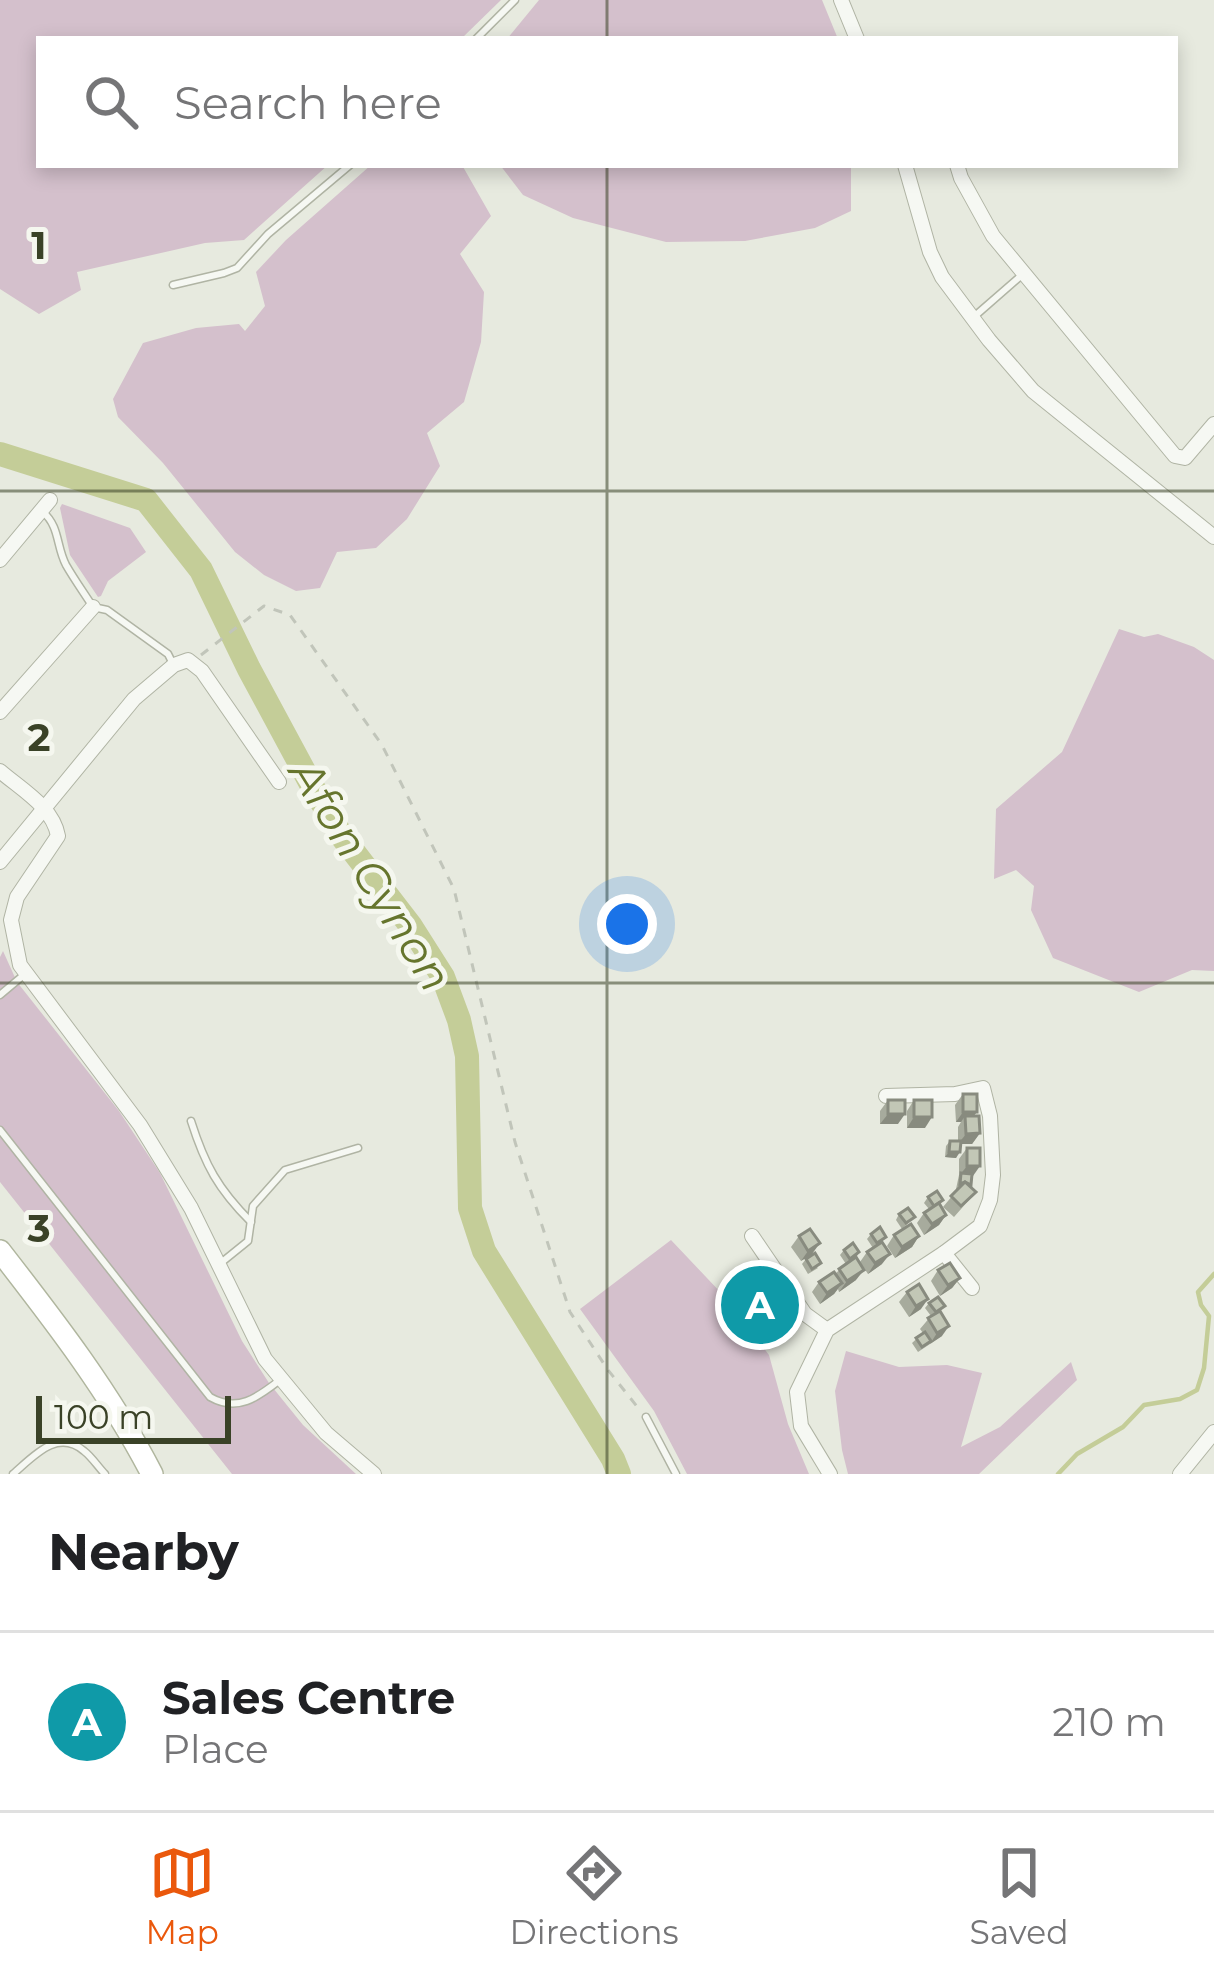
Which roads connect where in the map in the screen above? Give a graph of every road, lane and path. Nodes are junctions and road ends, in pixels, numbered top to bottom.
1 (515, 0) edge
2 (841, 0) edge
3 (479, 36) edge
4 (856, 36) edge
5 (346, 168) edge
6 (905, 168) edge
7 (958, 168) edge
8 (1023, 274) junction
9 (173, 285) dead end
10 (971, 319) junction
11 (1214, 424) edge
12 (46, 505) joint
13 (1214, 537) edge
14 (0, 560) edge
15 (93, 607) junction
16 (181, 663) junction
17 (0, 712) edge
18 (0, 771) edge
19 (279, 782) dead end
20 (44, 808) junction
21 (0, 862) edge
22 (26, 974) junction
23 (0, 995) edge
24 (886, 1096) edge
25 (191, 1121) dead end
26 (0, 1130) edge
27 (358, 1148) dead end
28 (251, 1222) junction
29 (752, 1236) dead end
30 (0, 1251) edge
31 (944, 1253) junction
32 (219, 1265) junction
33 (971, 1288) dead end
34 (827, 1330) junction
35 (280, 1380) junction
36 (646, 1417) joint
37 (1214, 1432) edge
38 (1185, 1472) edge
39 (99, 1473) edge
40 (13, 1474) edge
41 (152, 1474) edge
42 (374, 1474) edge
43 (676, 1474) edge
44 (830, 1474) edge

1 - 3 lane
2 - 4 street
5 - 9 lane
6 - 10 street
7 - 8 street
8 - 10 lane
8 - 11 street
10 - 13 street
12 - 14 street
12 - 15 lane
15 - 16 lane
15 - 17 street
16 - 19 street
16 - 20 street
16 - 36 path
18 - 20 street
20 - 21 street
20 - 22 street
22 - 23 lane
22 - 32 street
24 - 31 street
25 - 28 lane
26 - 35 lane
27 - 28 lane
28 - 32 lane
29 - 34 street
30 - 41 main road
31 - 33 street
31 - 34 street
32 - 35 street
34 - 44 street
35 - 42 street
36 - 43 lane
37 - 38 street
39 - 40 lane

